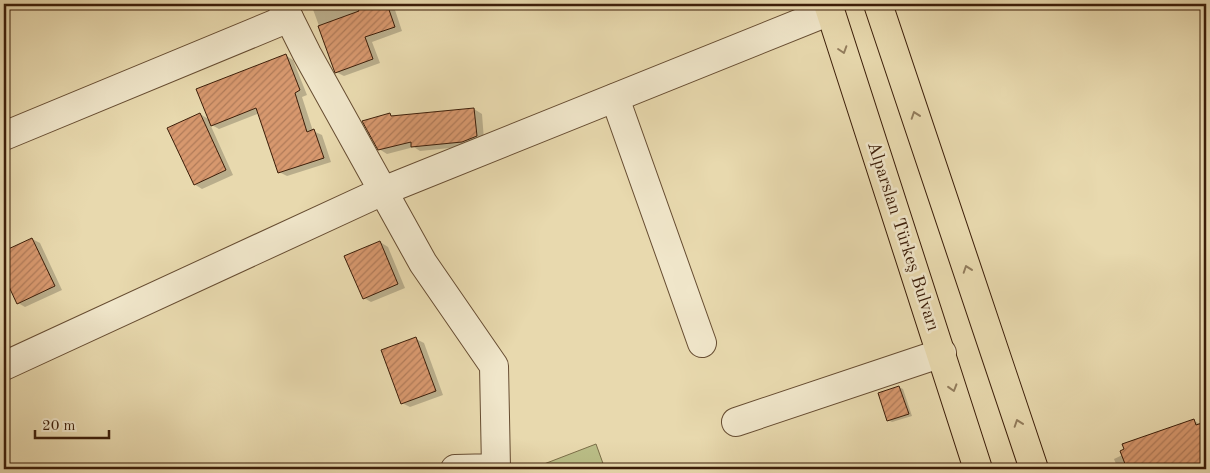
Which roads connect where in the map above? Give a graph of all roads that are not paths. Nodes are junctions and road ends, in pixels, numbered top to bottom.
1 (878, 4) edge
2 (829, 8) edge
3 (285, 11) edge
4 (614, 98) junction
5 (4, 136) edge
6 (383, 191) junction
7 (702, 343) dead end
8 (942, 353) junction
9 (4, 366) edge
10 (736, 422) dead end
11 (455, 469) edge
12 (978, 469) edge
13 (1034, 469) edge

13 -> 1 main road
2 - 4 street
2 -> 8 main road, Alparslan Türkeş Bulvarı
3 - 5 street
3 - 6 street
4 - 6 street
4 - 7 street
6 - 9 street
6 - 11 street
8 - 10 street
8 -> 12 main road, Alparslan Türkeş Bulvarı

